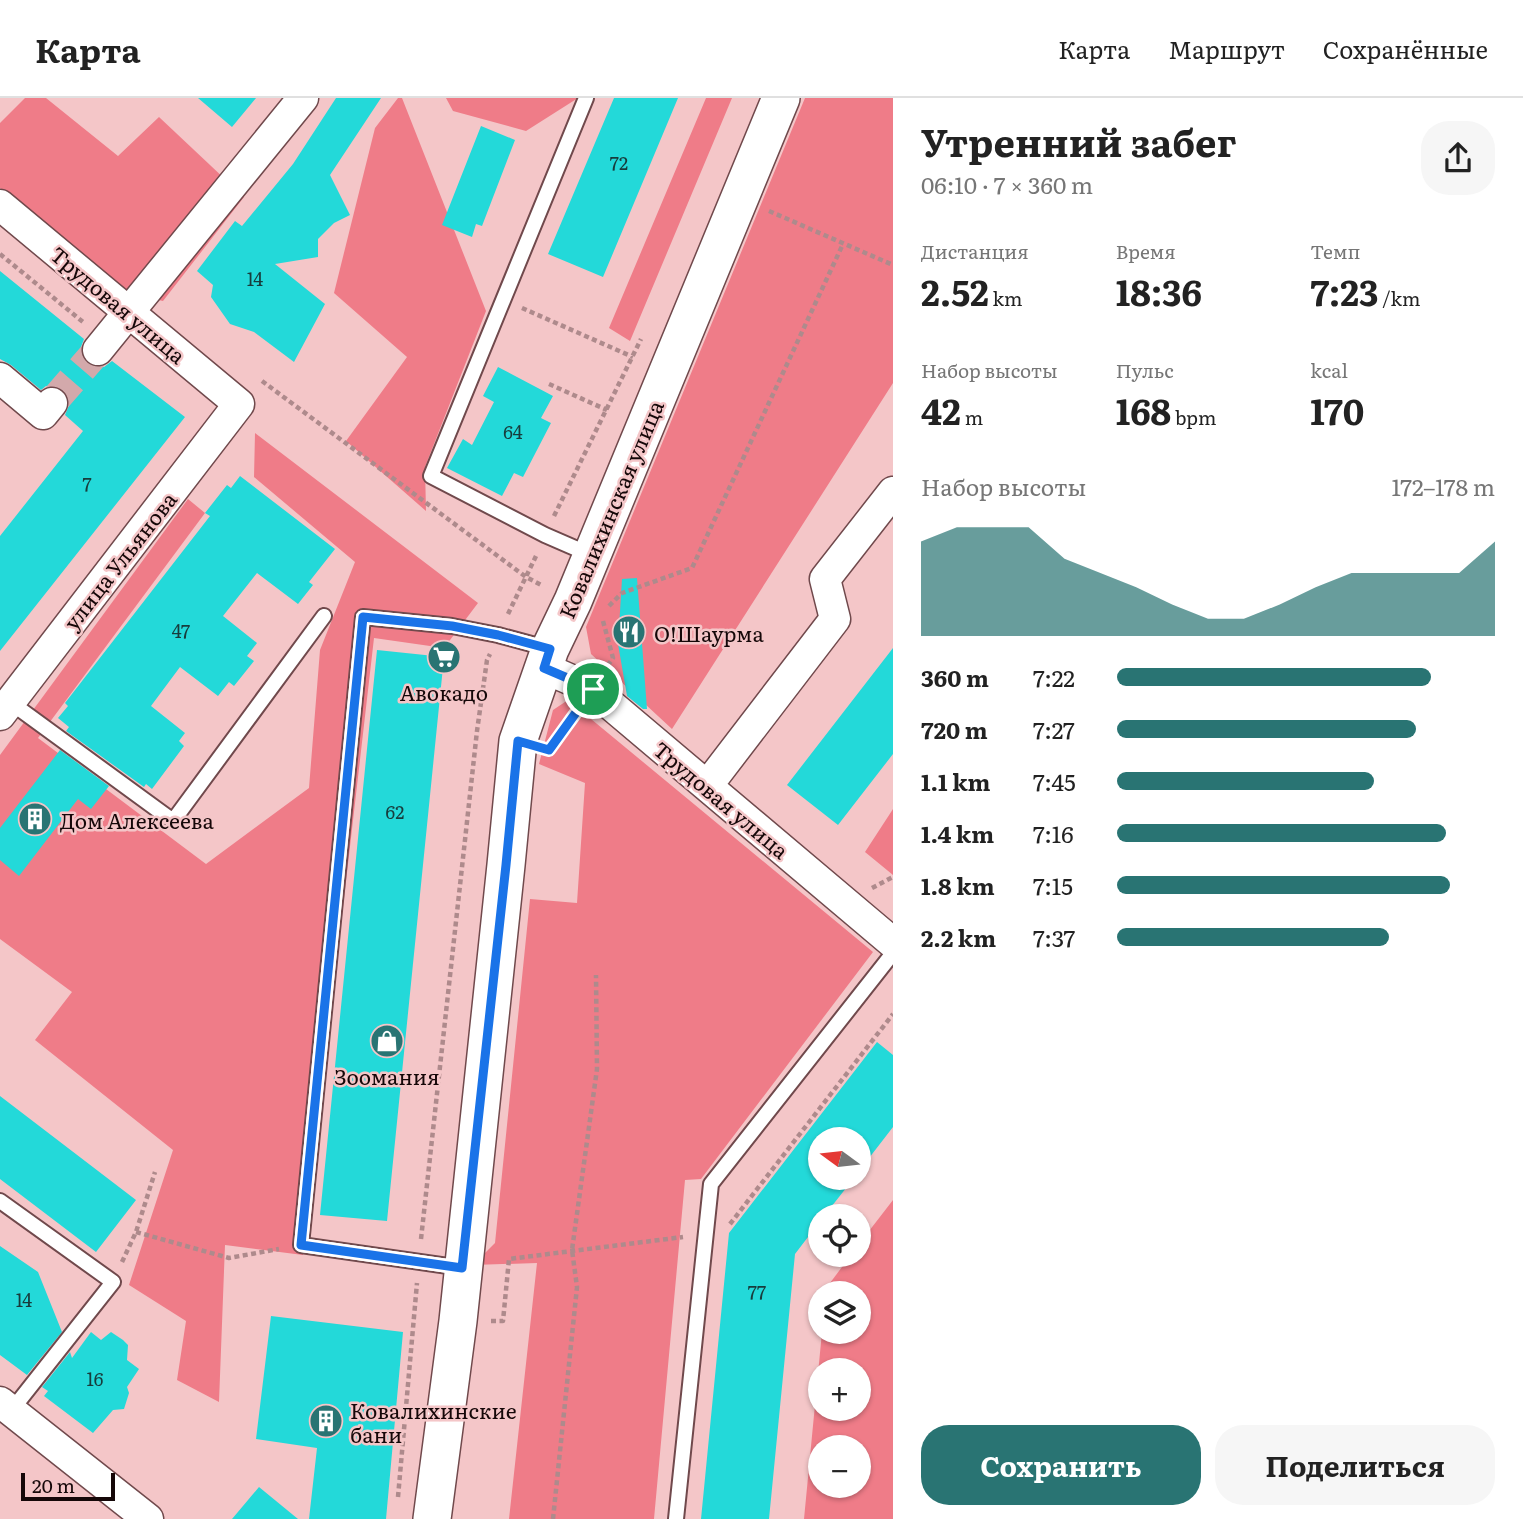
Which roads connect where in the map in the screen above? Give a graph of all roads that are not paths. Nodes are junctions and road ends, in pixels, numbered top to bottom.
1 (303, 98) edge
2 (586, 98) edge
3 (781, 98) edge
4 (0, 205) edge
5 (128, 312) junction
6 (102, 345) tunnel mouth
7 (0, 378) edge
8 (52, 403) dead end
9 (239, 404) joint
10 (893, 492) edge
11 (592, 556) junction
12 (324, 616) dead end
13 (547, 659) junction
14 (5, 708) edge
15 (707, 786) junction
16 (893, 943) edge
17 (893, 953) edge
18 (0, 1200) edge
19 (462, 1268) junction
20 (4, 1408) edge
21 (148, 1519) edge
22 (432, 1519) edge
23 (676, 1519) edge

1 - 5 street
2 - 11 lane
3 - 11 street, Ковалихинская улица
4 - 5 street, Трудовая улица
5 - 6 street
5 - 9 street, Трудовая улица
7 - 8 street
9 - 14 street, улица Ульянова
10 - 15 street
11 - 13 street, Ковалихинская улица
12 - 14 lane
13 - 15 street, Трудовая улица
13 - 19 street, Ковалихинская улица
13 - 19 lane
15 - 16 street, Трудовая улица
17 - 23 lane
18 - 20 lane
19 - 22 street, Ковалихинская улица
20 - 21 street

